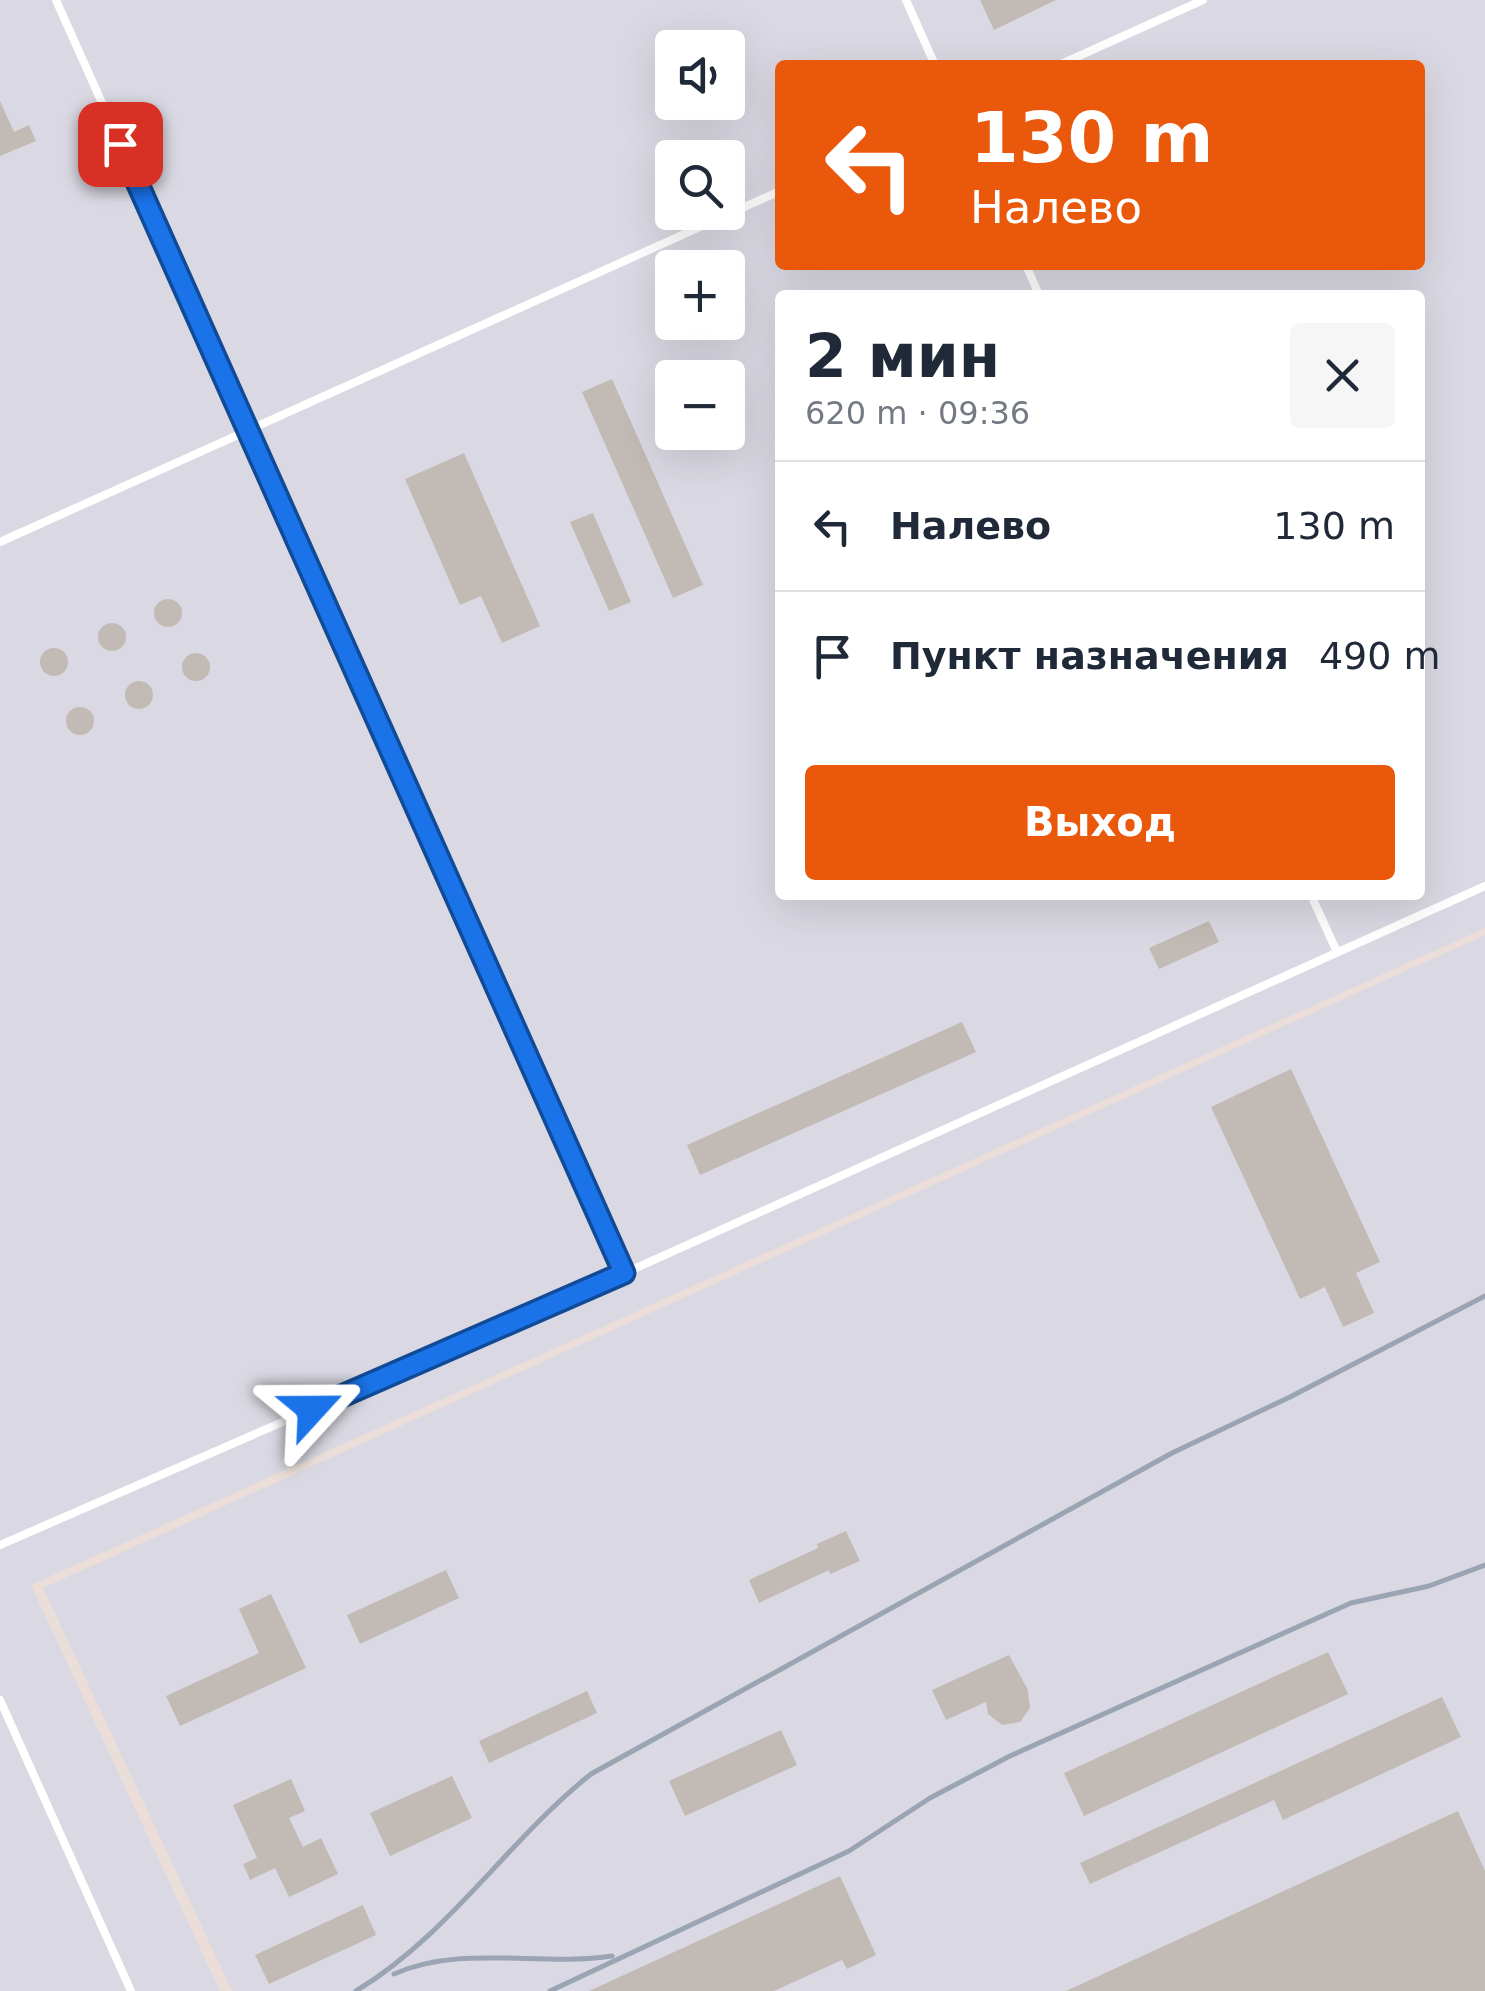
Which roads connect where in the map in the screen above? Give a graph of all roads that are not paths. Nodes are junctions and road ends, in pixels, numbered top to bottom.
1 (56, 0) edge
2 (906, 0) edge
3 (1203, 0) edge
4 (933, 60) edge
5 (1070, 60) edge
6 (775, 193) edge
7 (248, 430) junction
8 (0, 542) edge
9 (1485, 886) edge
10 (1313, 900) edge
11 (1337, 952) junction
12 (624, 1273) junction
13 (0, 1545) edge
14 (0, 1700) edge
15 (131, 1991) edge

1 - 7 lane
2 - 4 lane
3 - 5 lane
6 - 7 lane
7 - 8 lane
7 - 12 lane
9 - 11 lane
10 - 11 lane
11 - 12 lane
12 - 13 lane
14 - 15 lane

